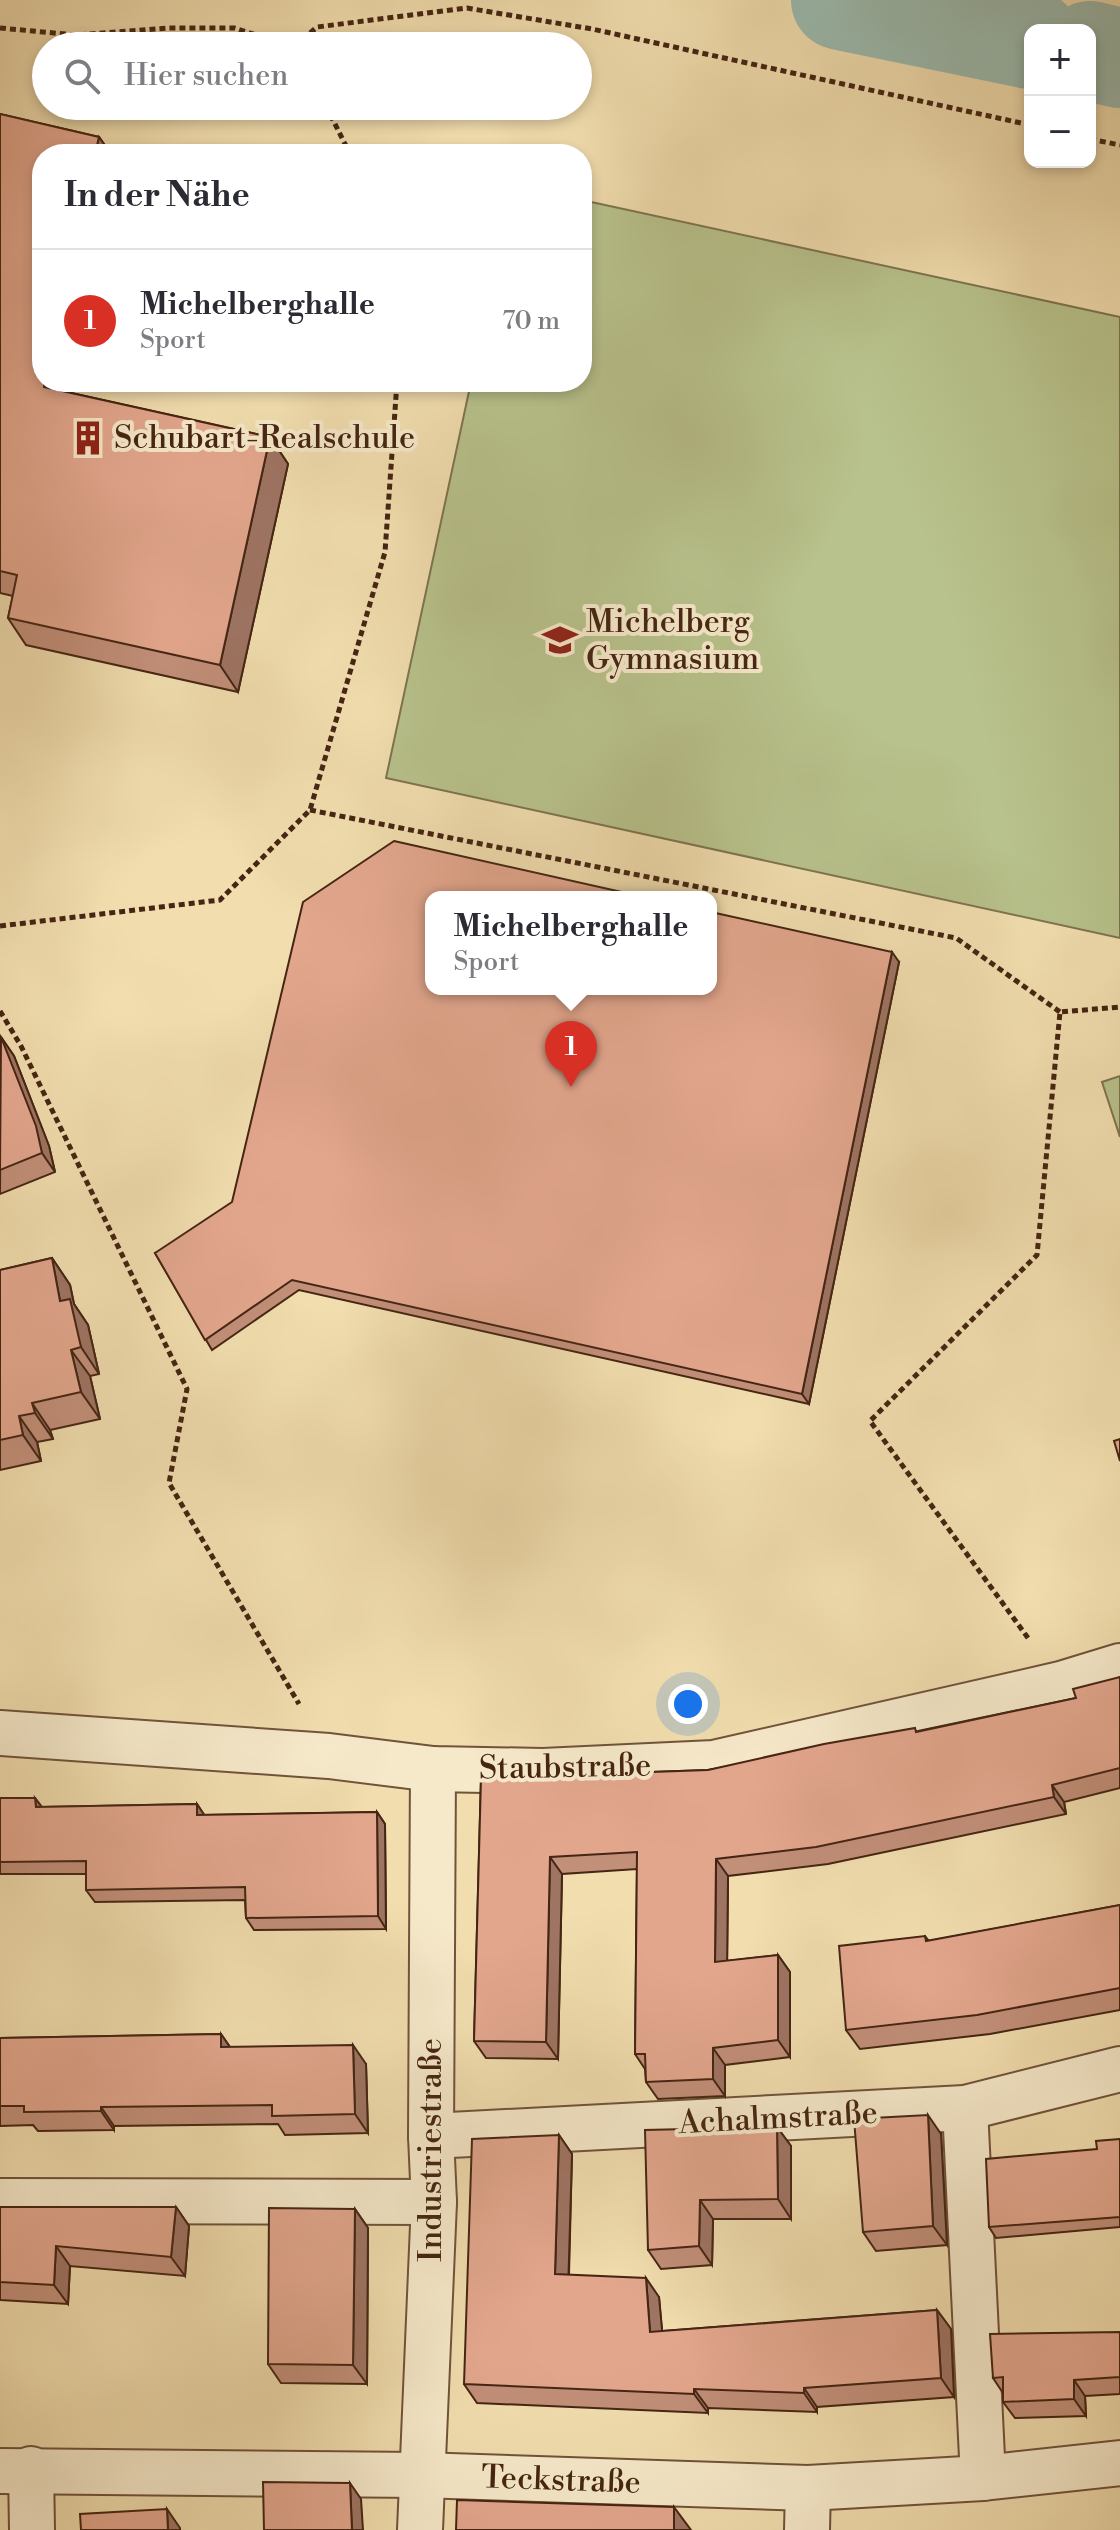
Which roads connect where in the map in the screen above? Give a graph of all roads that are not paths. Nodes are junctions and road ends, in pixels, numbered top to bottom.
1 (1120, 1666) edge
2 (0, 1733) edge
3 (433, 1769) junction
4 (1120, 2069) edge
5 (965, 2108) junction
6 (431, 2136) junction
7 (0, 2201) edge
8 (434, 2202) junction
9 (1120, 2463) edge
10 (16, 2470) edge
11 (420, 2475) junction
12 (983, 2478) junction
13 (808, 2509) edge
14 (32, 2530) edge
15 (420, 2530) edge

1 - 3 street, Staubstraße
2 - 3 street, Staubstraße
3 - 6 street, Industriestraße
4 - 5 street, Achalmstraße
5 - 6 street, Achalmstraße
5 - 12 street
6 - 8 street, Industriestraße
7 - 8 street
8 - 11 street, Industriestraße
9 - 12 street, Teckstraße
10 - 11 street, Teckstraße
10 - 14 street
11 - 13 street, Teckstraße
11 - 15 street, Industriestraße
12 - 13 street, Teckstraße

